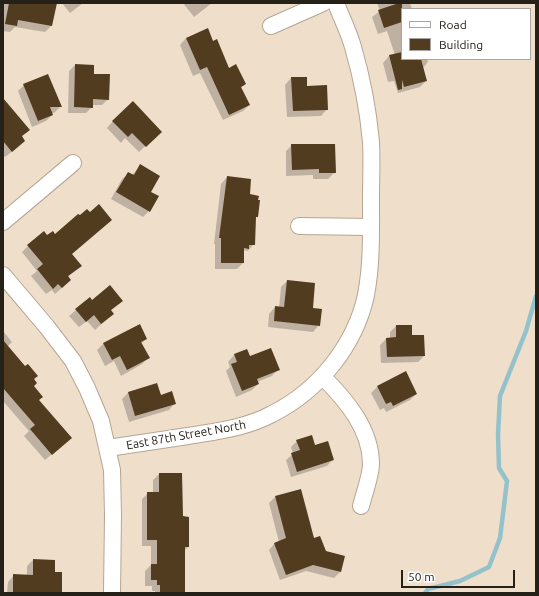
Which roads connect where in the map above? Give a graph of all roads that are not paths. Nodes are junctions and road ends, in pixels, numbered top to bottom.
1 (323, 3) edge
2 (336, 3) edge
3 (271, 26) dead end
4 (73, 163) dead end
5 (3, 222) edge
6 (299, 226) dead end
7 (371, 227) junction
8 (3, 275) edge
9 (323, 377) junction
10 (108, 448) junction
11 (361, 506) dead end
12 (112, 593) edge

1 - 3 street
2 - 7 street, East 87th Street North
4 - 5 street
6 - 7 street
7 - 9 street, East 87th Street North
8 - 10 street
9 - 10 street, East 87th Street North
9 - 11 street
10 - 12 street

